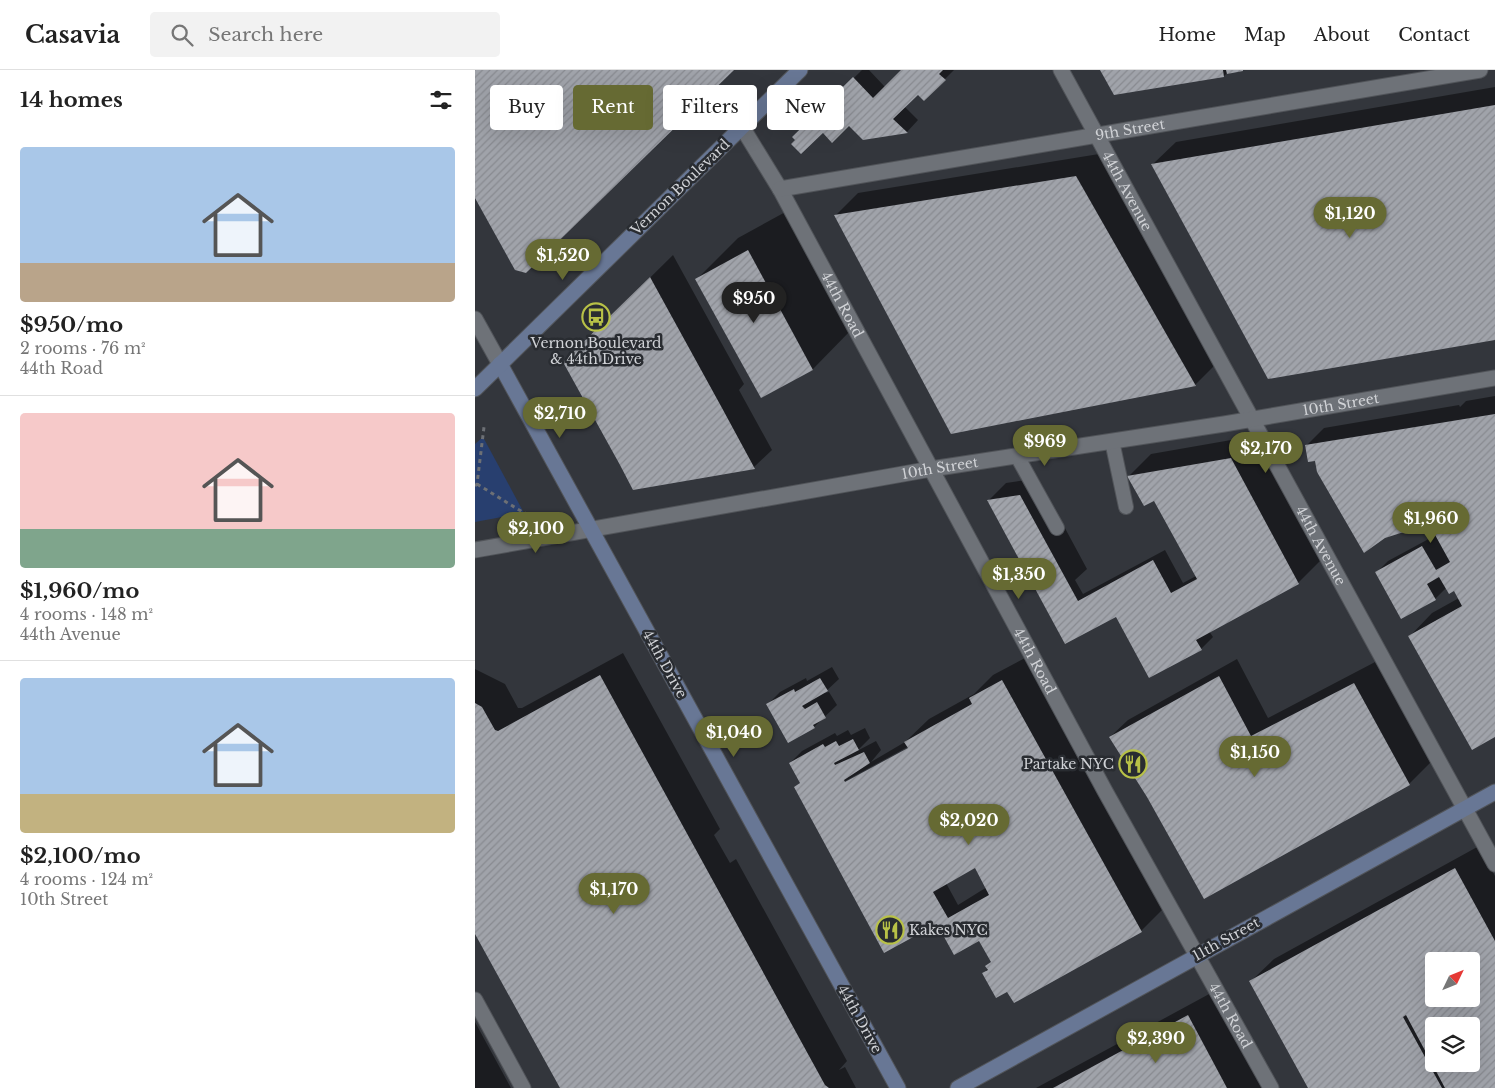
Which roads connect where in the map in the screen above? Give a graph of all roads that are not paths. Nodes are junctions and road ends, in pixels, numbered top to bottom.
1 (800, 70) edge
2 (1061, 70) edge
3 (1480, 70) edge
4 (757, 112) edge
5 (739, 130) edge
6 (744, 130) edge
7 (1097, 135) junction
8 (780, 189) junction
9 (475, 319) edge
10 (501, 364) junction
11 (1495, 378) edge
12 (475, 389) edge
13 (1253, 419) junction
14 (1112, 442) junction
15 (1017, 456) junction
16 (931, 469) junction
17 (1126, 507) dead end
18 (1057, 528) dead end
19 (591, 530) junction
20 (475, 550) edge
21 (1495, 792) edge
22 (1464, 808) junction
23 (1495, 864) edge
24 (1197, 956) junction
25 (475, 1000) edge
26 (523, 1088) edge
27 (898, 1088) edge
28 (958, 1088) edge
29 (1271, 1088) edge

1 - 4 main road, Vernon Boulevard
2 - 7 street, 44th Avenue
3 - 7 street, 9th Street
5 - 10 main road, Vernon Boulevard
6 - 8 street, 44th Road
7 - 8 street, 9th Street
7 - 13 street, 44th Avenue
8 - 16 street, 44th Road
9 - 10 street, 44th Drive
10 - 12 main road, Vernon Boulevard
10 - 19 main road, 44th Drive
11 - 13 street, 10th Street
13 - 14 street, 10th Street
13 - 22 street, 44th Avenue
14 - 15 street, 10th Street
14 - 17 lane
15 - 16 street, 10th Street
15 - 18 lane
16 - 19 street, 10th Street
16 - 24 street, 44th Road
19 - 20 street, 10th Street
19 - 27 main road, 44th Drive
21 - 22 main road, 11th Street
22 - 23 street, 44th Avenue
22 - 24 main road, 11th Street
24 - 28 main road, 11th Street
24 - 29 street, 44th Road
25 - 26 street

